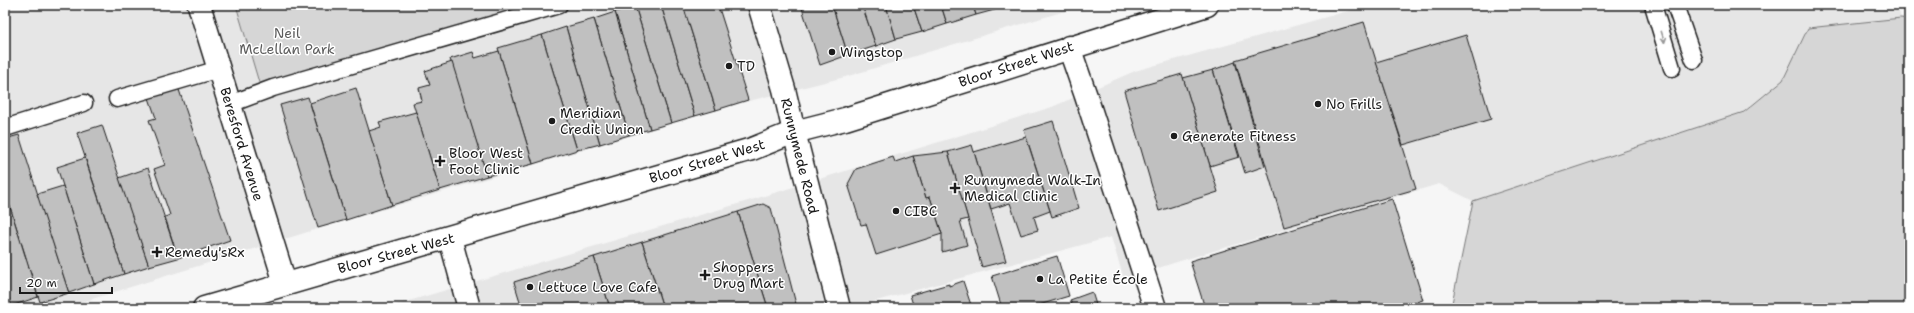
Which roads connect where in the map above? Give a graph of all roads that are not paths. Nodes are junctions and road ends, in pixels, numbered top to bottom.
1 (199, 5) edge
2 (559, 5) edge
3 (760, 5) edge
4 (1207, 5) edge
5 (1653, 5) edge
6 (1675, 5) edge
7 (1069, 48) junction
8 (1694, 60) dead end
9 (1672, 68) dead end
10 (219, 69) junction
11 (117, 99) dead end
12 (84, 103) dead end
13 (230, 104) junction
14 (5, 128) edge
15 (794, 132) junction
16 (450, 238) junction
17 (285, 283) junction
18 (204, 308) edge
19 (469, 308) edge
20 (839, 308) edge
21 (1154, 308) edge

1 - 10 main road, Beresford Avenue
2 - 13 lane
3 - 15 main road, Runnymede Road
4 - 7 main road, Bloor Street West
5 -> 9 lane
6 - 8 lane
7 - 15 main road, Bloor Street West
7 - 21 main road
10 - 11 lane
10 - 13 main road, Beresford Avenue
12 - 14 lane
13 - 17 main road, Beresford Avenue
15 - 16 main road, Bloor Street West
15 - 20 main road, Runnymede Road
16 - 17 main road, Bloor Street West
16 - 19 main road
17 - 18 main road, Bloor Street West

